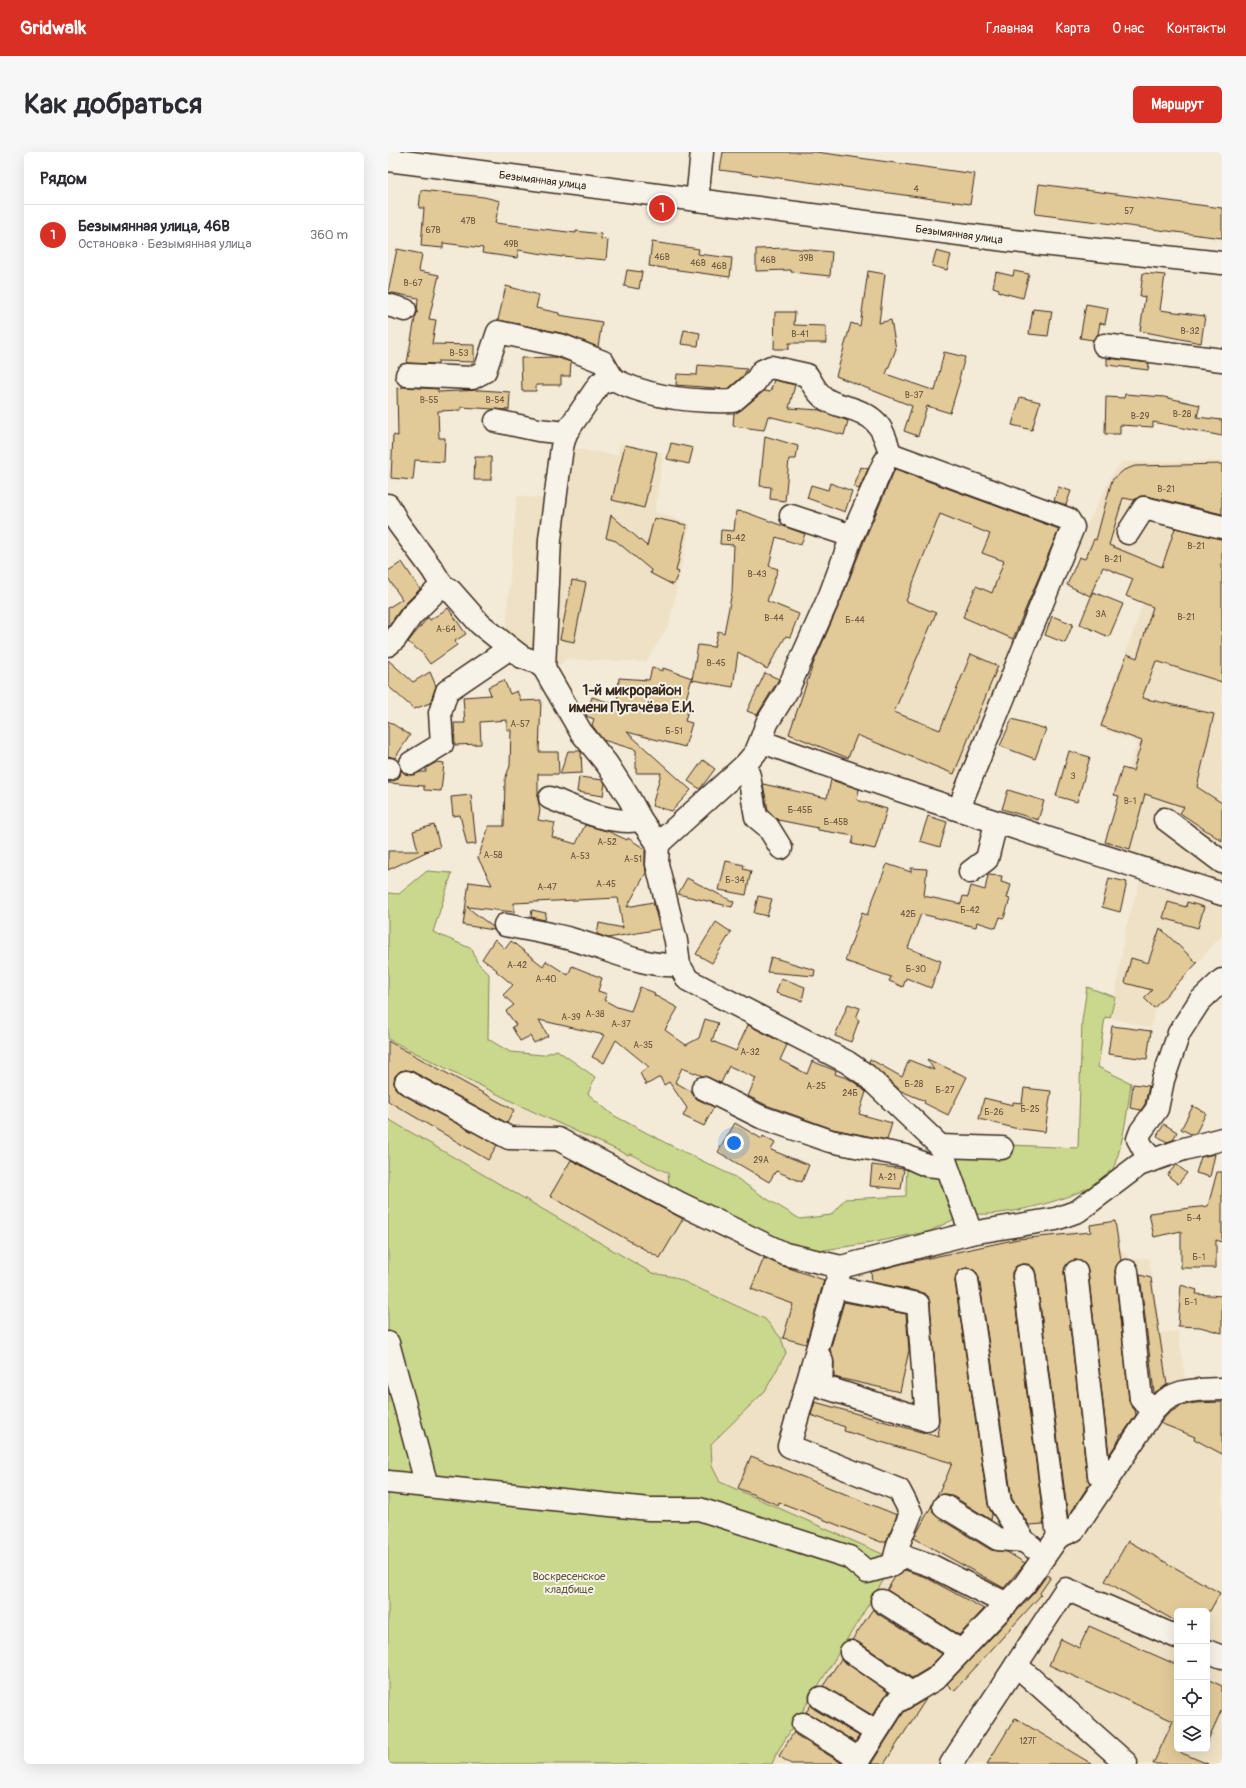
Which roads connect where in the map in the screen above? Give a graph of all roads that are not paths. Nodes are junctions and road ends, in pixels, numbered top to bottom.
1 (702, 152) edge
2 (388, 160) edge
3 (697, 200) junction
4 (1222, 263) edge
5 (1104, 345) dead end
6 (1222, 360) edge
7 (407, 375) dead end
8 (613, 379) junction
9 (496, 421) dead end
10 (566, 433) junction
11 (890, 454) junction
12 (388, 505) edge
13 (791, 516) dead end
14 (1222, 527) edge
15 (1128, 533) dead end
16 (852, 536) junction
17 (442, 585) junction
18 (388, 645) edge
19 (510, 648) junction
20 (544, 668) junction
21 (761, 740) junction
22 (411, 763) dead end
23 (745, 765) junction
24 (550, 798) dead end
25 (960, 810) junction
26 (1165, 819) dead end
27 (640, 820) junction
28 (996, 823) junction
29 (658, 844) junction
30 (781, 848) dead end
31 (1222, 862) edge
32 (970, 872) dead end
33 (1222, 894) edge
34 (505, 925) dead end
35 (679, 965) junction
36 (1222, 980) edge
37 (406, 1082) dead end
38 (703, 1088) dead end
39 (1222, 1140) edge
40 (940, 1146) junction
41 (1002, 1148) dead end
42 (1153, 1160) junction
43 (946, 1167) junction
44 (971, 1233) junction
45 (1127, 1271) dead end
46 (1076, 1272) dead end
47 (1024, 1276) dead end
48 (838, 1277) junction
49 (967, 1280) dead end
50 (388, 1343) edge
51 (816, 1351) junction
52 (1222, 1389) edge
53 (1154, 1410) junction
54 (1107, 1480) junction
55 (388, 1482) edge
56 (427, 1486) junction
57 (944, 1506) dead end
58 (1058, 1537) junction
59 (1024, 1541) junction
60 (1046, 1554) junction
61 (893, 1566) junction
62 (882, 1601) dead end
63 (1007, 1604) junction
64 (1174, 1636) edge
65 (961, 1651) junction
66 (851, 1652) dead end
67 (1210, 1652) edge
68 (1222, 1657) edge
69 (1016, 1664) junction
70 (908, 1694) junction
71 (821, 1698) dead end
72 (803, 1724) dead end
73 (876, 1732) junction
74 (857, 1762) edge
75 (951, 1764) edge
76 (1125, 1764) edge

1 - 3 street
2 - 3 street, Безымянная улица
3 - 4 street, Безымянная улица
5 - 6 street
7 - 8 street
8 - 10 street
8 - 11 street
9 - 10 street
10 - 20 street
11 - 16 street
11 - 25 street
12 - 17 street
13 - 16 street
14 - 15 street
16 - 21 street
17 - 18 street
17 - 19 street
19 - 20 street
19 - 22 street
20 - 27 street
21 - 23 street
21 - 25 street
23 - 29 street
23 - 30 street
24 - 27 street
25 - 28 street
26 - 31 street
27 - 29 street
28 - 32 street
28 - 33 street
29 - 35 street
34 - 35 street
35 - 40 street
36 - 42 street
37 - 48 street
38 - 43 street
39 - 42 street
40 - 41 street
40 - 43 street
42 - 44 street
43 - 44 street
44 - 48 street
45 - 53 street
46 - 54 street
47 - 58 street
48 - 51 street
48 - 51 street
49 - 59 street
50 - 56 street
51 - 61 street
52 - 53 street
53 - 54 street
54 - 58 street
55 - 56 street
56 - 61 street
57 - 59 street
58 - 60 street
59 - 60 street
60 - 63 street
61 - 63 street
62 - 65 street
63 - 65 street
64 - 69 street
65 - 70 street
66 - 70 street
67 - 68 street
69 - 75 street
69 - 76 street
70 - 73 street
71 - 73 street
72 - 74 street
73 - 74 street

